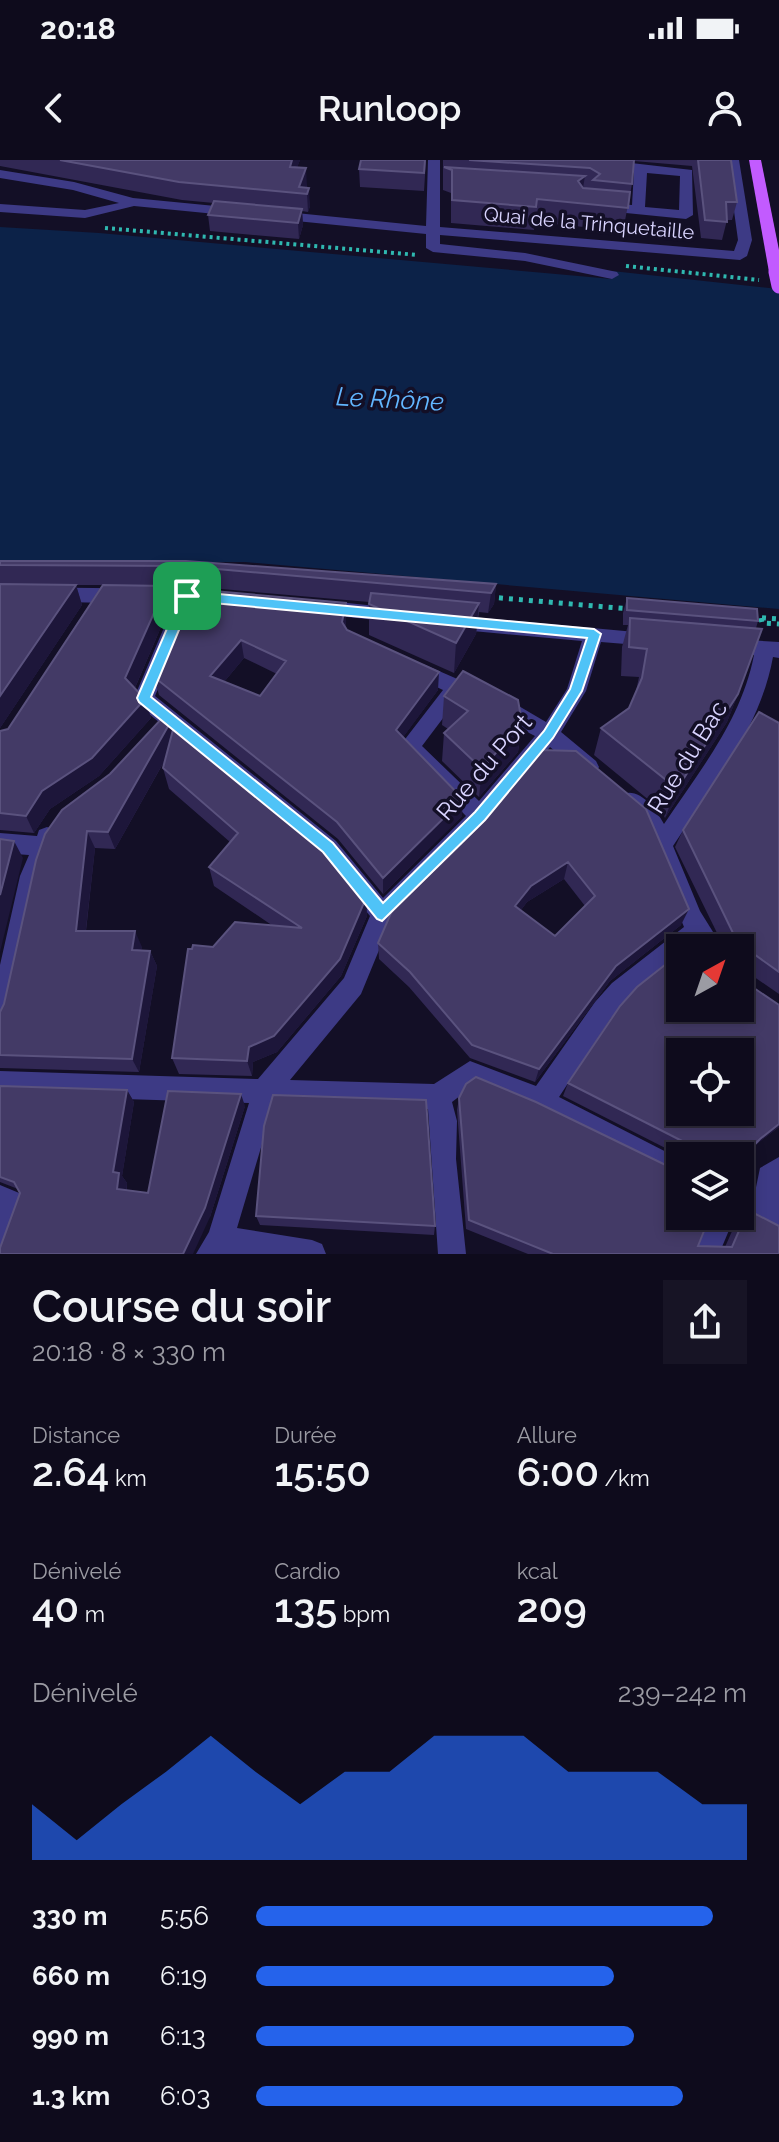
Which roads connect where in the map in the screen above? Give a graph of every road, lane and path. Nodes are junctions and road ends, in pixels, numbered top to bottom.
1 (434, 160) edge
2 (733, 160) edge
3 (755, 160) edge
4 (591, 161) edge
5 (641, 168) junction
6 (0, 174) edge
7 (435, 183) junction
8 (451, 184) edge
9 (132, 202) junction
10 (585, 205) edge
11 (0, 208) edge
12 (638, 210) junction
13 (94, 228) dead end
14 (434, 229) junction
15 (433, 248) junction
16 (615, 270) joint
17 (754, 279) dead end
18 (779, 286) edge
19 (0, 594) edge
20 (102, 595) junction
21 (187, 596) junction
22 (237, 600) edge
23 (298, 605) edge
24 (85, 620) edge
25 (594, 634) junction
26 (672, 641) edge
27 (703, 643) edge
28 (772, 649) edge
29 (399, 661) edge
30 (456, 687) junction
31 (549, 734) junction
32 (480, 816) junction
33 (60, 818) edge
34 (0, 843) edge
35 (41, 846) junction
36 (661, 846) junction
37 (382, 914) junction
38 (703, 934) edge
39 (666, 963) edge
40 (0, 1018) edge
41 (0, 1083) edge
42 (266, 1089) junction
43 (438, 1097) junction
44 (541, 1101) junction
45 (666, 1166) edge
46 (779, 1170) edge
47 (0, 1198) edge
48 (754, 1211) edge
49 (772, 1220) edge
50 (716, 1230) edge
51 (215, 1247) edge
52 (0, 1248) edge
53 (312, 1254) edge
54 (452, 1254) edge
55 (705, 1254) edge

1 - 7 street
2 - 14 street, Quai de la Trinquetaille
3 - 18 main road, bridge
4 - 5 street
5 - 12 street
5 - 12 street
6 - 9 street
7 - 8 street
7 - 14 street
9 - 11 street
9 - 14 street, Quai de la Trinquetaille
10 - 12 street
13 - 15 path
14 - 15 street
15 - 16 street
16 - 17 path
19 - 20 street
20 - 21 street
20 - 24 street
21 - 22 street
21 - 37 street
23 - 25 street
25 - 26 street
25 - 31 street, Rue du Port
27 - 28 street
28 - 36 street, Rue du Bac
29 - 30 street
30 - 31 street
30 - 32 street
31 - 32 street, Rue du Port
31 - 36 street
32 - 37 street, Rue du Port
33 - 35 street
34 - 35 street
35 - 40 street
36 - 38 street
37 - 42 street
39 - 44 street
41 - 42 street
42 - 43 street
42 - 51 street
43 - 44 street
43 - 54 street
44 - 45 street
46 - 49 street
47 - 52 street
48 - 49 street
50 - 55 street
51 - 53 street

